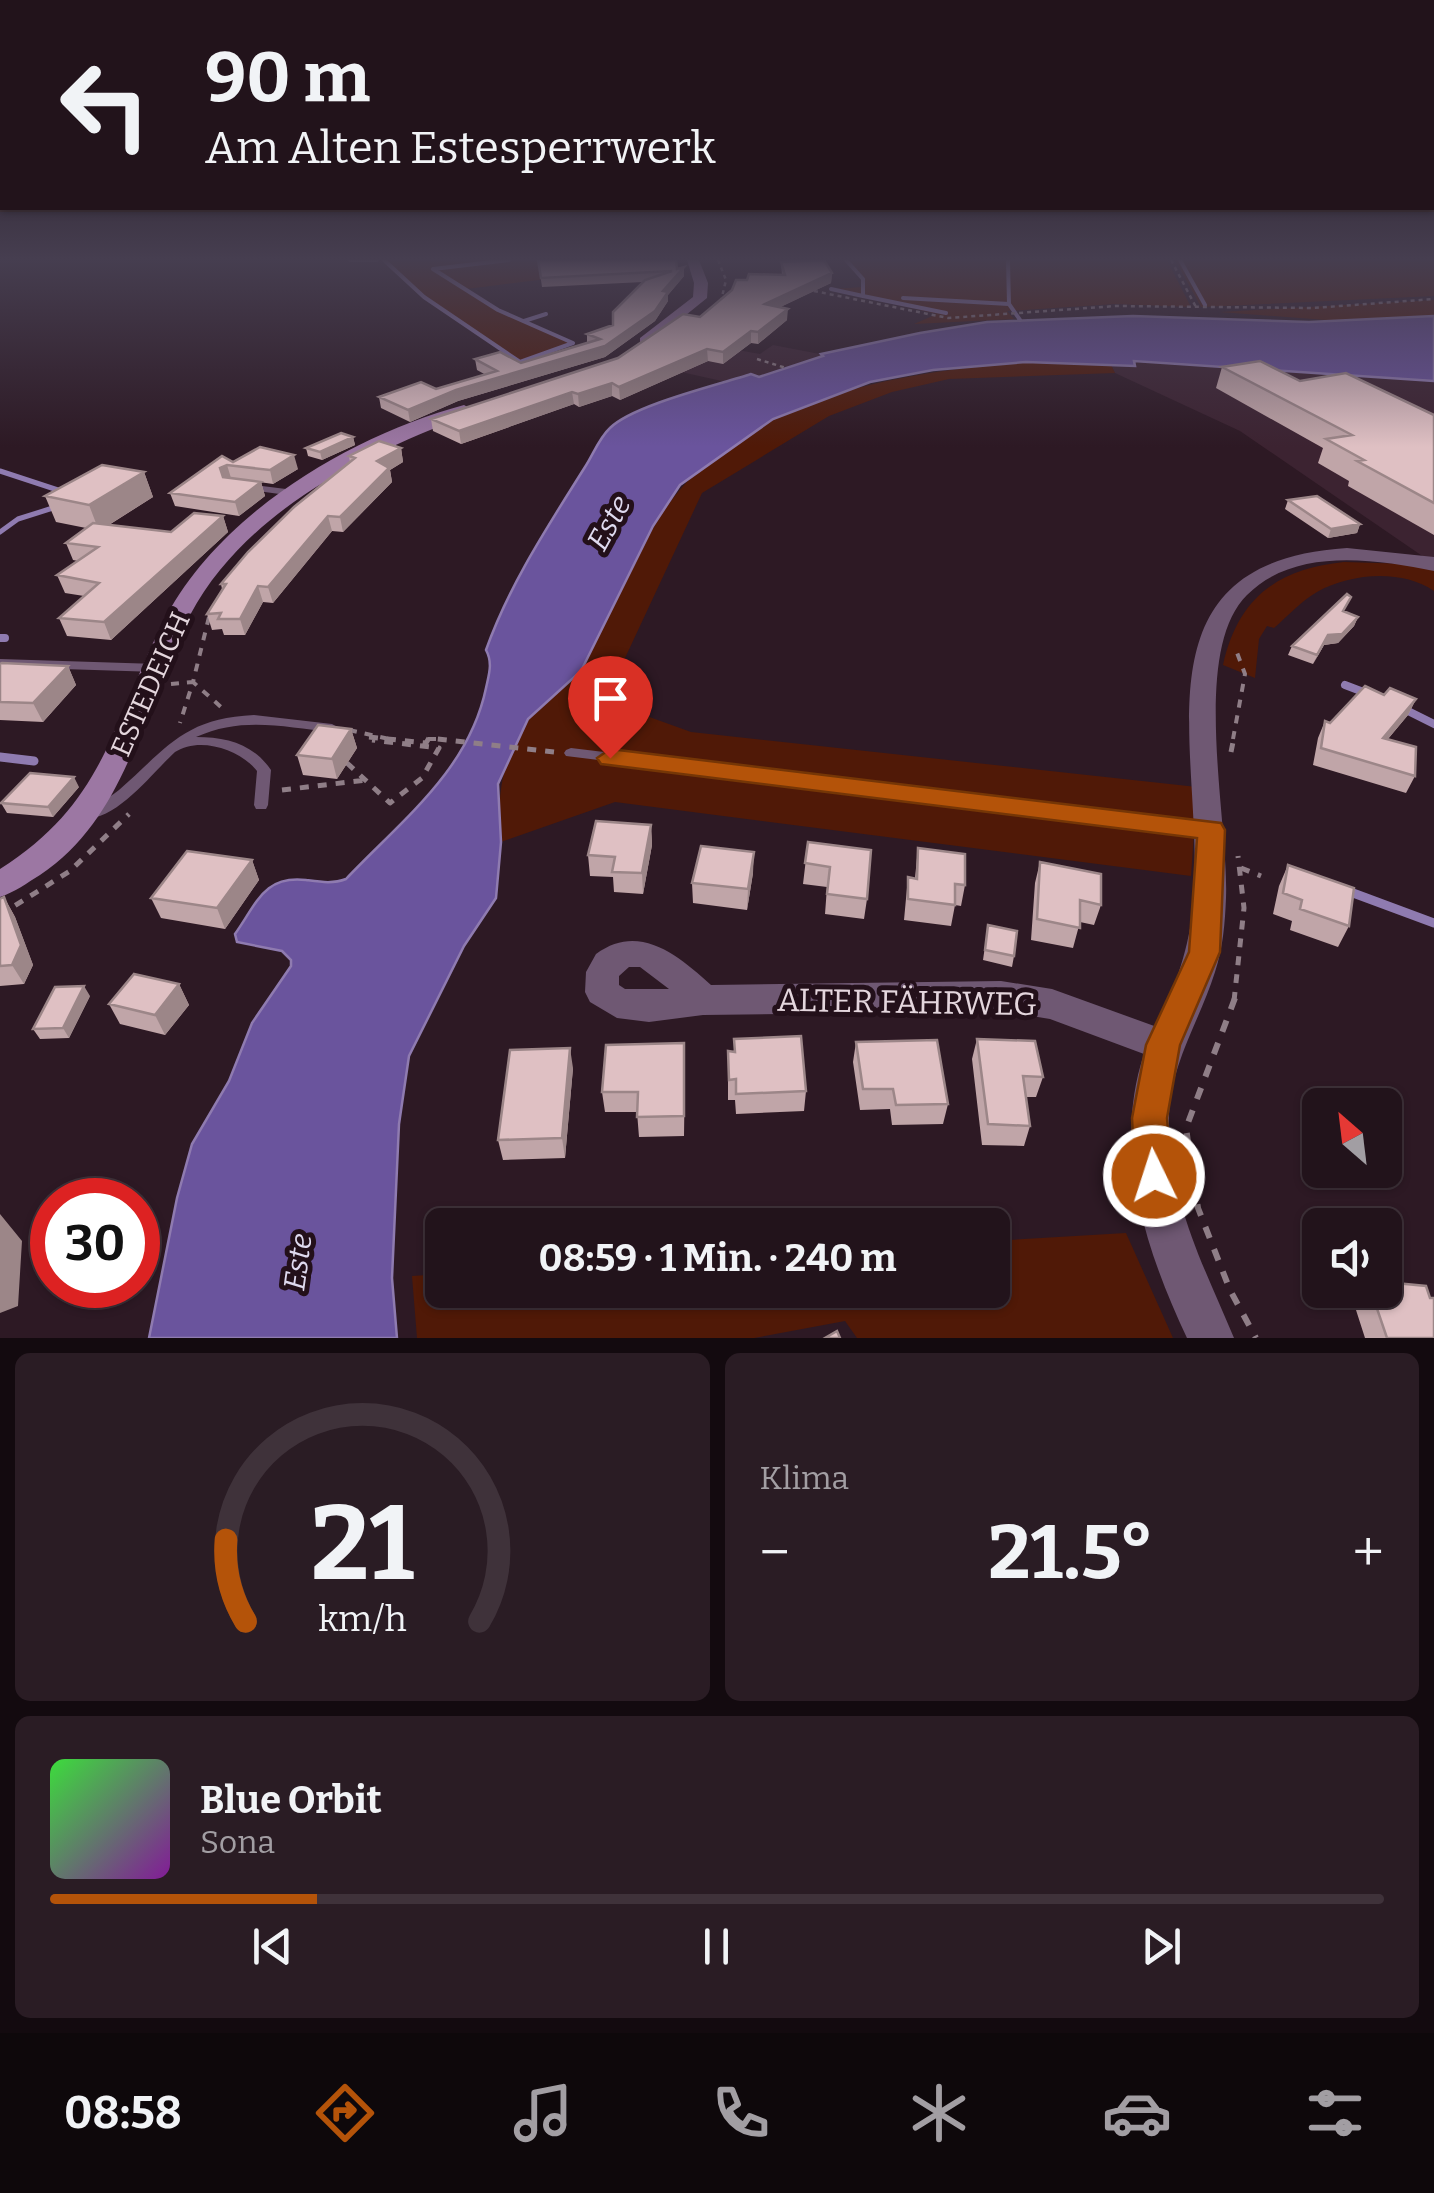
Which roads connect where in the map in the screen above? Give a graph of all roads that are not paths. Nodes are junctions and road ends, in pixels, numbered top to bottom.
1 (668, 322) edge
2 (631, 351) edge
3 (481, 404) edge
4 (231, 484) edge
5 (294, 493) junction
6 (1434, 564) edge
7 (0, 663) edge
8 (160, 676) junction
9 (350, 730) edge
10 (174, 743) junction
11 (571, 754) dead end
12 (263, 799) road end
13 (85, 816) junction
14 (1224, 835) junction
15 (0, 885) edge
16 (703, 1000) dead end
17 (1163, 1045) junction
18 (1211, 1338) edge

1 - 2 street
3 - 5 street, ESTEDEICH
4 - 5 lane
5 - 8 street, ESTEDEICH
6 - 14 street
7 - 8 lane
8 - 13 street, ESTEDEICH
9 - 10 lane
10 - 12 lane
10 - 13 lane
11 - 14 lane
13 - 15 street, ESTEDEICH
14 - 17 street
16 - 17 street, ALTER FÄHRWEG
17 - 18 street

